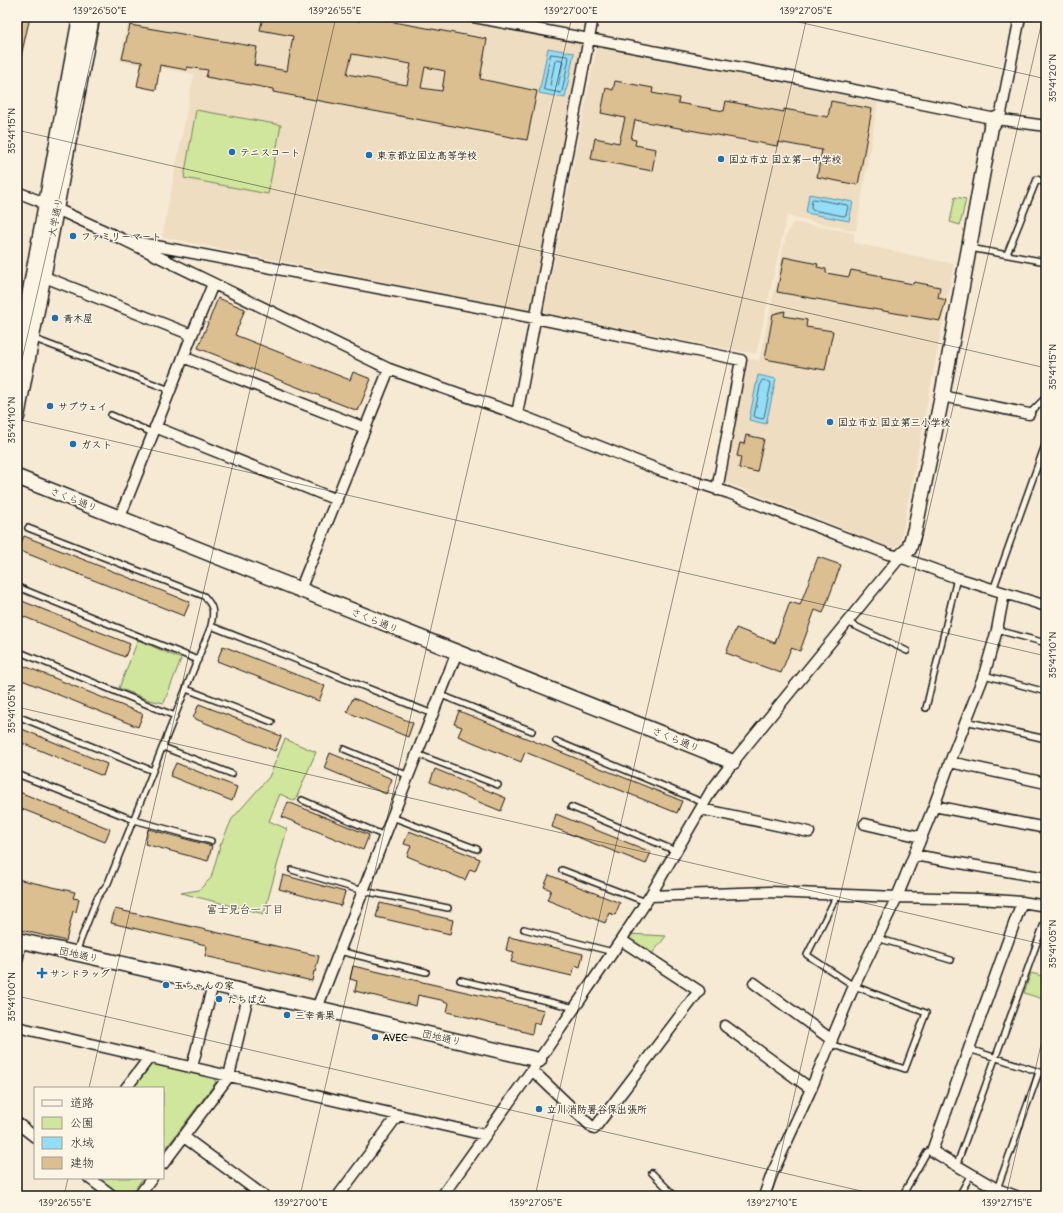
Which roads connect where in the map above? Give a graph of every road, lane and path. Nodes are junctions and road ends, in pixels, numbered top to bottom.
1 (80, 17) edge
2 (92, 17) edge
3 (474, 17) edge
4 (593, 17) edge
5 (1020, 17) edge
6 (588, 39) junction
7 (996, 119) junction
8 (1046, 126) edge
9 (1046, 184) edge
10 (17, 192) edge
11 (51, 207) junction
12 (122, 239) junction
13 (969, 247) junction
14 (1007, 254) junction
15 (1046, 262) edge
16 (39, 274) junction
17 (213, 284) junction
18 (535, 318) junction
19 (192, 335) junction
20 (27, 336) junction
21 (183, 357) junction
22 (17, 362) edge
23 (389, 370) junction
24 (170, 390) junction
25 (942, 396) junction
26 (1046, 397) edge
27 (516, 414) junction
28 (1029, 414) joint
29 (111, 415) dead end
30 (17, 417) edge
31 (365, 428) junction
32 (154, 430) junction
33 (1046, 442) edge
34 (17, 477) edge
35 (717, 490) junction
36 (337, 500) junction
37 (120, 517) junction
38 (28, 528) dead end
39 (900, 557) junction
40 (957, 578) junction
41 (20, 588) dead end
42 (300, 590) junction
43 (993, 590) junction
44 (1004, 593) junction
45 (1046, 606) edge
46 (846, 621) junction
47 (212, 626) junction
48 (997, 630) junction
49 (1046, 643) edge
50 (17, 651) edge
51 (907, 651) dead end
52 (457, 652) junction
53 (198, 660) junction
54 (984, 675) junction
55 (186, 689) junction
56 (1046, 692) edge
57 (441, 695) junction
58 (926, 708) dead end
59 (433, 714) junction
60 (17, 716) edge
61 (175, 716) junction
62 (965, 721) junction
63 (272, 722) dead end
64 (532, 731) dead end
65 (1046, 739) edge
66 (556, 741) dead end
67 (163, 747) junction
68 (344, 749) dead end
69 (418, 754) junction
70 (732, 762) junction
71 (950, 762) junction
72 (153, 771) junction
73 (17, 774) edge
74 (232, 774) dead end
75 (409, 776) junction
76 (1046, 783) edge
77 (498, 786) dead end
78 (302, 800) dead end
79 (703, 806) junction
80 (934, 806) junction
81 (571, 807) dead end
82 (392, 817) junction
83 (134, 820) junction
84 (866, 824) dead end
85 (1046, 828) edge
86 (809, 832) dead end
87 (385, 836) junction
88 (921, 837) junction
89 (211, 841) dead end
90 (478, 849) dead end
91 (676, 852) junction
92 (914, 855) junction
93 (292, 870) dead end
94 (562, 870) dead end
95 (1046, 878) edge
96 (363, 891) junction
97 (838, 894) junction
98 (897, 897) junction
99 (648, 899) junction
100 (1022, 902) junction
101 (1046, 906) edge
102 (448, 908) dead end
103 (1046, 918) edge
104 (524, 929) dead end
105 (877, 938) junction
106 (621, 940) junction
107 (19, 941) edge
108 (339, 951) junction
109 (613, 952) junction
110 (76, 953) junction
111 (951, 960) dead end
112 (17, 961) edge
113 (426, 972) dead end
114 (460, 980) dead end
115 (754, 983) dead end
116 (213, 984) junction
117 (854, 986) junction
118 (249, 992) junction
119 (317, 1008) junction
120 (575, 1008) junction
121 (725, 1026) dead end
122 (17, 1027) edge
123 (831, 1042) junction
124 (969, 1049) junction
125 (996, 1057) junction
126 (149, 1058) junction
127 (536, 1065) junction
128 (192, 1068) junction
129 (1039, 1072) junction
130 (1046, 1074) edge
131 (229, 1076) junction
132 (127, 1087) edge
133 (811, 1089) junction
134 (398, 1115) junction
135 (17, 1123) edge
136 (485, 1135) junction
137 (34, 1136) edge
138 (184, 1137) junction
139 (932, 1150) junction
140 (164, 1163) edge
141 (957, 1164) junction
142 (652, 1173) dead end
143 (971, 1174) junction
144 (90, 1179) edge
145 (151, 1179) edge
146 (997, 1189) junction
147 (113, 1196) edge
148 (139, 1196) edge
149 (264, 1196) edge
150 (338, 1196) edge
151 (442, 1196) edge
152 (675, 1196) edge
153 (764, 1196) edge
154 (902, 1196) edge
155 (959, 1196) edge
156 (1016, 1196) edge

1 - 11 street, 大学通り
2 - 11 street, 大学通り
3 - 6 street
4 - 6 street
5 - 7 street
6 - 7 street
6 - 18 street
7 - 8 street
7 - 13 street
9 - 14 lane
10 - 11 street
11 - 12 street
11 - 16 street, 大学通り
12 - 17 street
12 - 18 street
13 - 14 lane
13 - 25 street
14 - 15 lane
16 - 19 street
16 - 20 street, 大学通り
17 - 19 street
17 - 23 street
18 - 27 street
18 - 35 street
19 - 21 street
20 - 22 street, 大学通り
20 - 24 lane
20 - 30 street, 大学通り
21 - 24 street
21 - 31 street
23 - 27 street
23 - 31 street
24 - 32 street
25 - 28 street
25 - 39 street
26 - 28 lane
27 - 35 street
29 - 32 lane
31 - 36 street
32 - 36 street
32 - 37 street
33 - 43 lane
34 - 37 street, さくら通り
35 - 39 street
36 - 42 street
37 - 42 street, さくら通り
38 - 47 lane
39 - 40 street
39 - 46 street
40 - 43 street
40 - 58 lane
41 - 53 lane
42 - 52 street, さくら通り
43 - 44 street
44 - 45 street
44 - 48 street
46 - 51 lane
46 - 70 street
47 - 53 lane
47 - 59 lane
48 - 49 lane
48 - 54 street
50 - 61 lane
52 - 57 street
52 - 70 street, さくら通り
53 - 55 lane
54 - 56 lane
54 - 62 street
55 - 61 lane
55 - 63 lane
57 - 59 street
57 - 64 lane
59 - 69 street
60 - 72 lane
61 - 67 lane
62 - 65 lane
62 - 71 street
66 - 79 lane
67 - 72 lane
67 - 74 lane
68 - 75 lane
69 - 75 street
69 - 77 lane
70 - 79 street
71 - 76 street
71 - 80 street
72 - 83 lane
73 - 83 lane
75 - 82 street
78 - 87 lane
79 - 86 street
79 - 91 street
80 - 85 street
80 - 88 street
81 - 91 lane
82 - 87 street
82 - 90 lane
83 - 89 lane
83 - 110 lane
84 - 88 street
87 - 96 street
88 - 92 street
91 - 99 street
92 - 95 street
92 - 98 street
93 - 96 lane
94 - 99 lane
96 - 102 lane
96 - 108 street
97 - 98 street
97 - 99 street
97 - 117 lane
98 - 100 street
98 - 105 street
99 - 106 street
100 - 101 street
100 - 124 street
103 - 125 lane
104 - 109 lane
105 - 111 lane
105 - 117 street
106 - 109 street
106 - 127 street
107 - 110 street, 団地通り
107 - 112 street
108 - 113 lane
108 - 119 street
109 - 120 street
110 - 116 street, 団地通り
114 - 120 lane
115 - 123 street
116 - 118 street, 団地通り
116 - 128 street
117 - 123 street
117 - 123 lane
118 - 119 street, 団地通り
118 - 131 street
119 - 127 street, 団地通り
120 - 127 street
121 - 133 street
122 - 126 street
123 - 133 street
124 - 125 lane
124 - 139 street
125 - 129 lane
125 - 141 lane
126 - 128 street
126 - 132 street
127 - 136 street
128 - 131 street
129 - 130 lane
129 - 146 lane
131 - 134 street
131 - 138 street
133 - 153 street
134 - 136 street
134 - 150 street
135 - 137 street
136 - 151 street
138 - 140 street
138 - 149 street
139 - 141 street
139 - 154 lane
141 - 143 street
142 - 152 lane
143 - 146 street
143 - 155 lane
144 - 147 street
145 - 148 street
146 - 156 street

